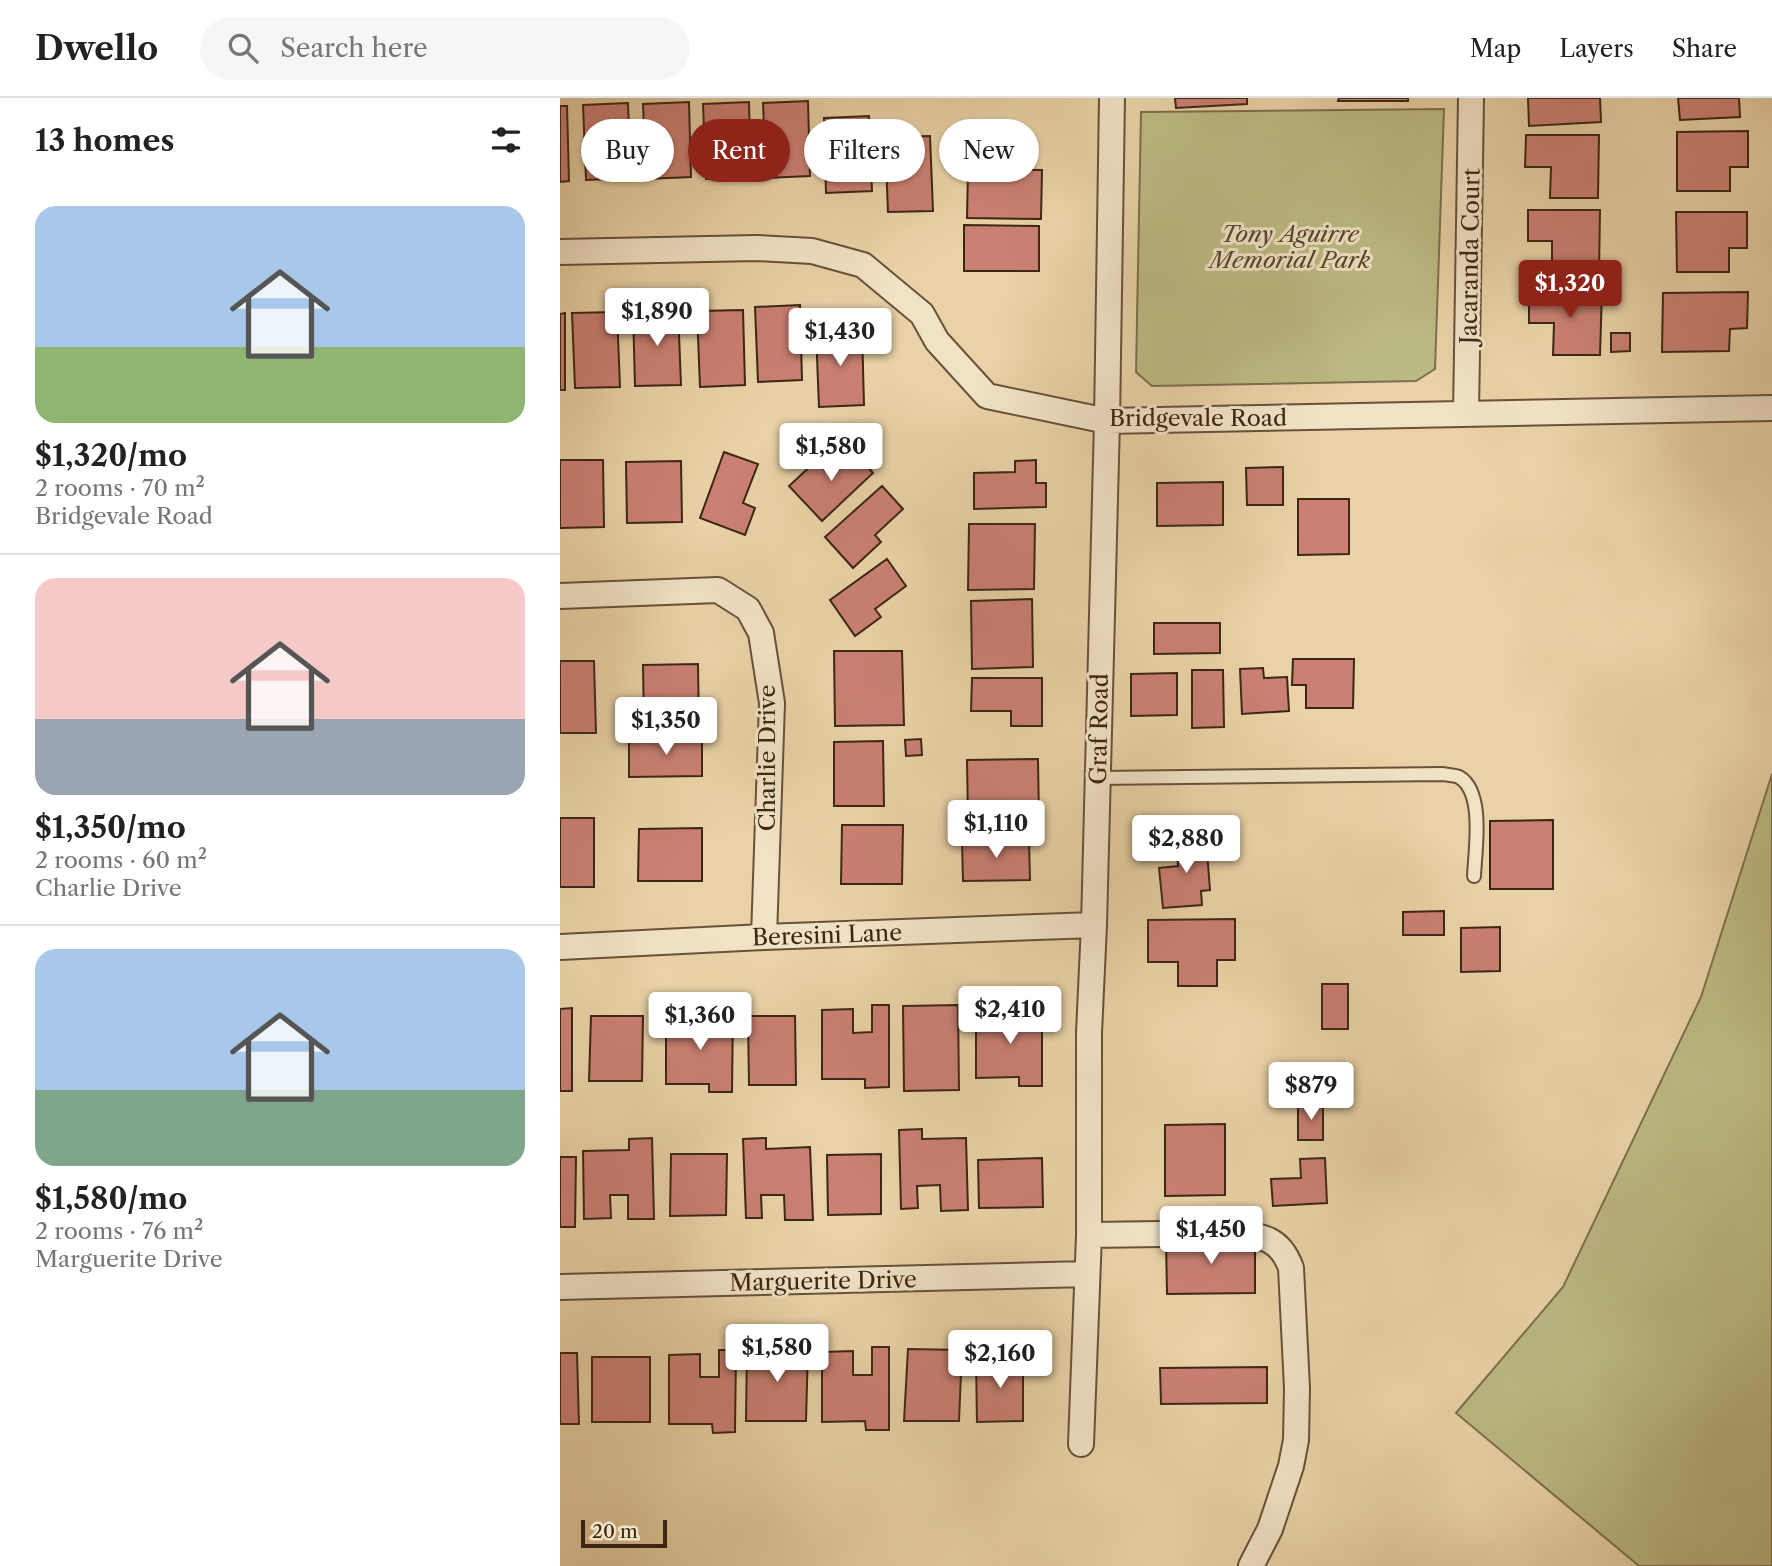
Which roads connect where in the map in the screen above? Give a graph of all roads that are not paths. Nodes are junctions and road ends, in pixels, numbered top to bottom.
1 (1112, 98) edge
2 (1471, 98) edge
3 (560, 252) edge
4 (1772, 408) edge
5 (1466, 414) junction
6 (1107, 421) junction
7 (560, 596) edge
8 (1098, 778) junction
9 (1474, 876) dead end
10 (1094, 925) junction
11 (764, 937) junction
12 (560, 947) edge
13 (1089, 1235) junction
14 (1087, 1274) junction
15 (560, 1287) edge
16 (1081, 1444) dead end
17 (1251, 1566) edge

1 - 6 street, Graf Road
2 - 5 street, Jacaranda Court
3 - 6 street, Bridgevale Road
4 - 5 street, Bridgevale Road
5 - 6 street, Bridgevale Road
6 - 8 street, Graf Road
7 - 11 street, Charlie Drive
8 - 9 lane
8 - 10 street, Graf Road
10 - 11 street, Beresini Lane
10 - 13 street, Graf Road
11 - 12 street, Beresini Lane
13 - 14 street, Graf Road
13 - 17 street
14 - 15 street, Marguerite Drive
14 - 16 street, Graf Road

